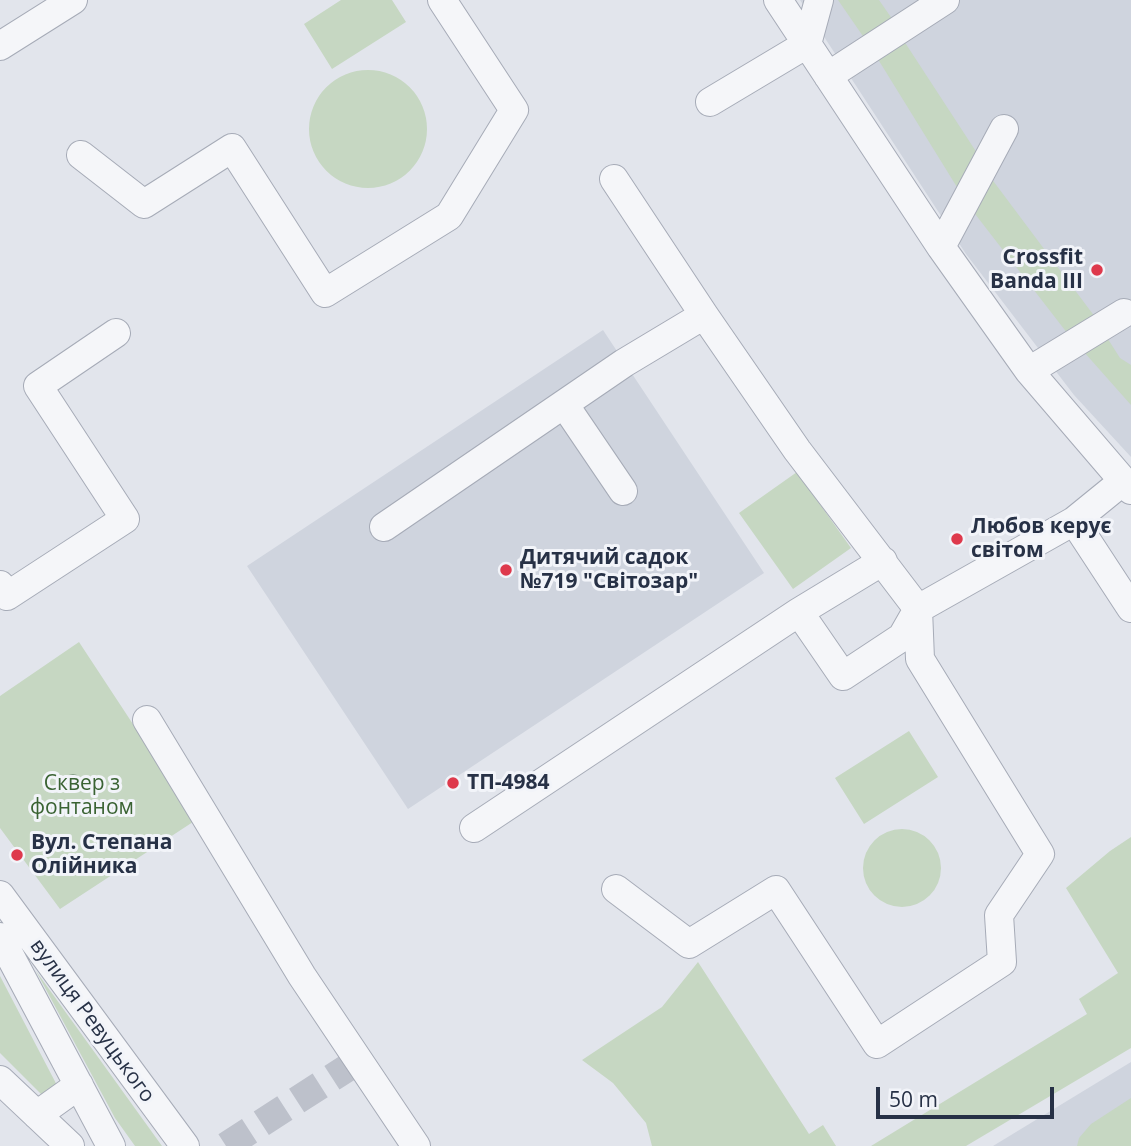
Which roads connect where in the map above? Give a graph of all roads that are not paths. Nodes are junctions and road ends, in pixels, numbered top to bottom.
1 (73, 0) edge
2 (442, 0) edge
3 (778, 0) edge
4 (819, 0) edge
5 (945, 0) edge
6 (807, 44) junction
7 (0, 46) edge
8 (828, 76) junction
9 (710, 102) dead end
10 (1004, 129) dead end
11 (81, 155) dead end
12 (614, 178) dead end
13 (941, 247) junction
14 (1124, 313) dead end
15 (704, 315) junction
16 (116, 333) dead end
17 (1028, 371) junction
18 (564, 404) junction
19 (1126, 486) edge
20 (623, 491) dead end
21 (1074, 521) junction
22 (384, 527) dead end
23 (883, 561) junction
24 (0, 585) edge
25 (1131, 608) edge
26 (918, 609) junction
27 (799, 612) junction
28 (147, 720) dead end
29 (474, 828) dead end
30 (616, 889) dead end
31 (0, 895) edge
32 (0, 937) edge
33 (0, 1080) edge
34 (79, 1085) junction
35 (37, 1115) junction
36 (70, 1146) edge
37 (111, 1146) edge
38 (185, 1146) edge
39 (416, 1146) edge

1 - 7 street
2 - 11 street
3 - 6 street
4 - 6 street
5 - 8 street
6 - 8 street
6 - 9 street
8 - 13 street
10 - 13 street
12 - 15 street
13 - 17 street
14 - 17 street
15 - 18 street
15 - 23 street
16 - 24 street
17 - 19 street
18 - 20 street
18 - 22 street
19 - 21 street
21 - 25 street
21 - 26 street
23 - 26 street
23 - 27 street
26 - 27 street
26 - 30 street
27 - 29 street
28 - 39 street
31 - 38 street, вулиця Ревуцького
32 - 34 street, вулиця Ревуцького
33 - 35 street
34 - 35 street
34 - 37 street, вулиця Ревуцького
35 - 36 street

